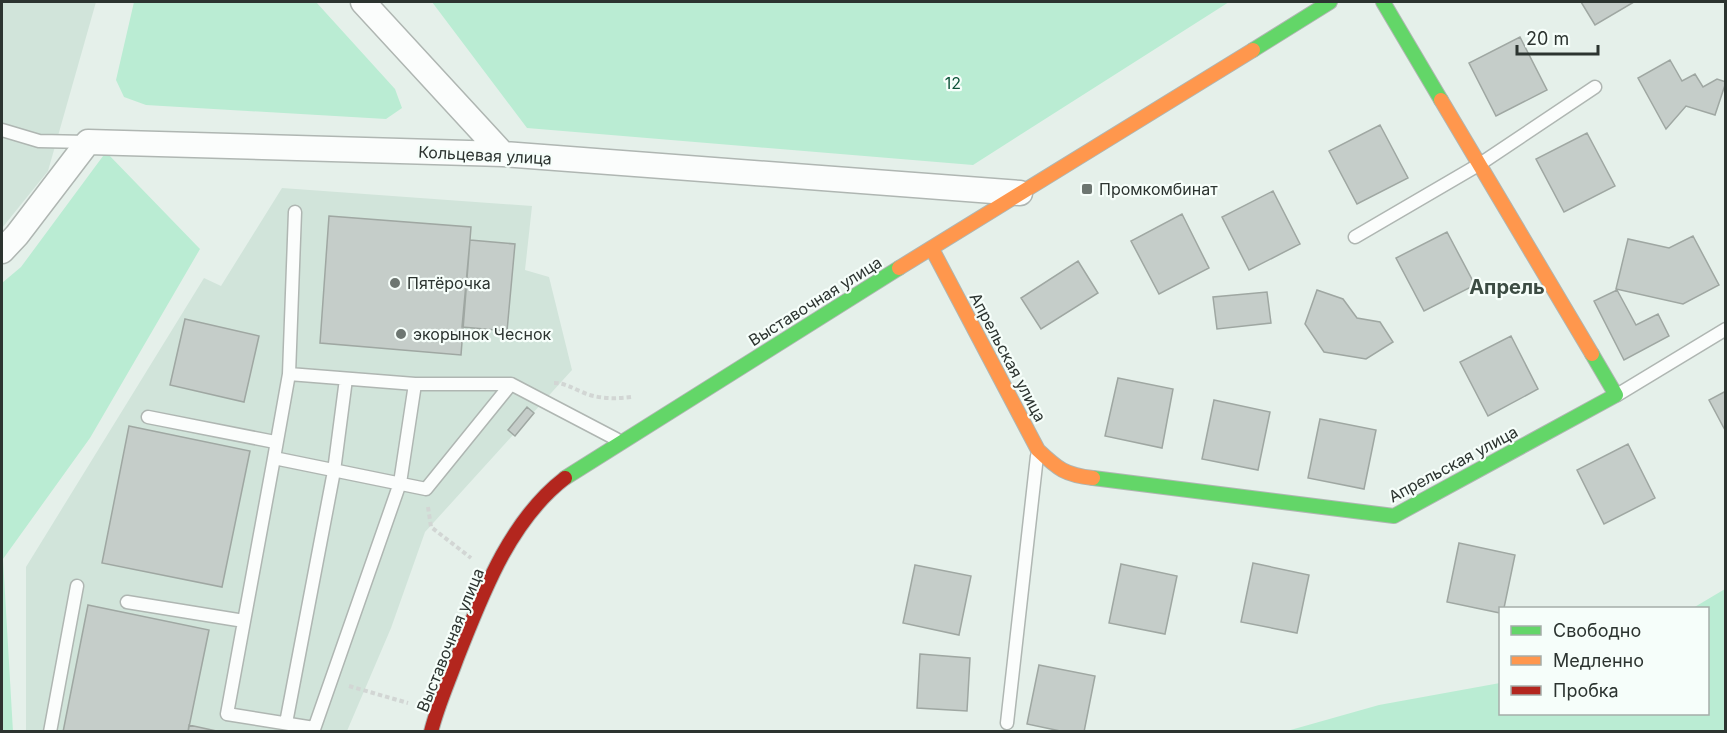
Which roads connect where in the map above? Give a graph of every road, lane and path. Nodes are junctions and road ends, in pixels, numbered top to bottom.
1 (363, 2) edge
2 (1330, 2) edge
3 (1383, 2) edge
4 (1595, 87) dead end
5 (2, 130) edge
6 (88, 142) junction
7 (503, 154) junction
8 (1480, 164) junction
9 (1020, 193) junction
10 (295, 212) dead end
11 (1355, 237) dead end
12 (932, 249) junction
13 (2, 251) edge
14 (1725, 329) edge
15 (289, 374) junction
16 (346, 379) junction
17 (415, 384) junction
18 (511, 384) junction
19 (1616, 396) junction
20 (148, 417) dead end
21 (620, 441) junction
22 (274, 442) junction
23 (1038, 450) junction
24 (274, 458) junction
25 (334, 471) junction
26 (400, 483) junction
27 (426, 489) junction
28 (498, 567) junction
29 (77, 586) dead end
30 (127, 602) dead end
31 (244, 621) junction
32 (331, 681) junction
33 (409, 703) dead end
34 (286, 723) junction
35 (1007, 723) dead end
36 (314, 730) edge
37 (50, 732) edge
38 (431, 732) edge

1 - 7 street
2 - 9 street, Выставочная улица
3 - 8 street
4 - 8 lane
5 - 6 lane
6 - 7 street, Кольцевая улица
6 - 13 street
7 - 9 street, Кольцевая улица
8 - 11 lane
8 - 19 street
9 - 12 street, Выставочная улица
10 - 15 lane
12 - 21 street, Выставочная улица
12 - 23 street, Апрельская улица
14 - 19 lane
15 - 16 lane
15 - 22 lane
16 - 17 lane
16 - 25 lane
17 - 18 lane
17 - 26 lane
18 - 21 lane
18 - 27 lane
19 - 23 street, Апрельская улица
20 - 22 lane
21 - 28 street, Выставочная улица
22 - 24 lane
23 - 35 lane
24 - 25 lane
24 - 31 lane
25 - 26 lane
25 - 34 lane
26 - 27 lane
26 - 32 lane
27 - 28 path
28 - 38 street, Выставочная улица
29 - 37 lane
30 - 31 lane
31 - 34 lane
32 - 33 path
32 - 36 lane
34 - 36 lane

